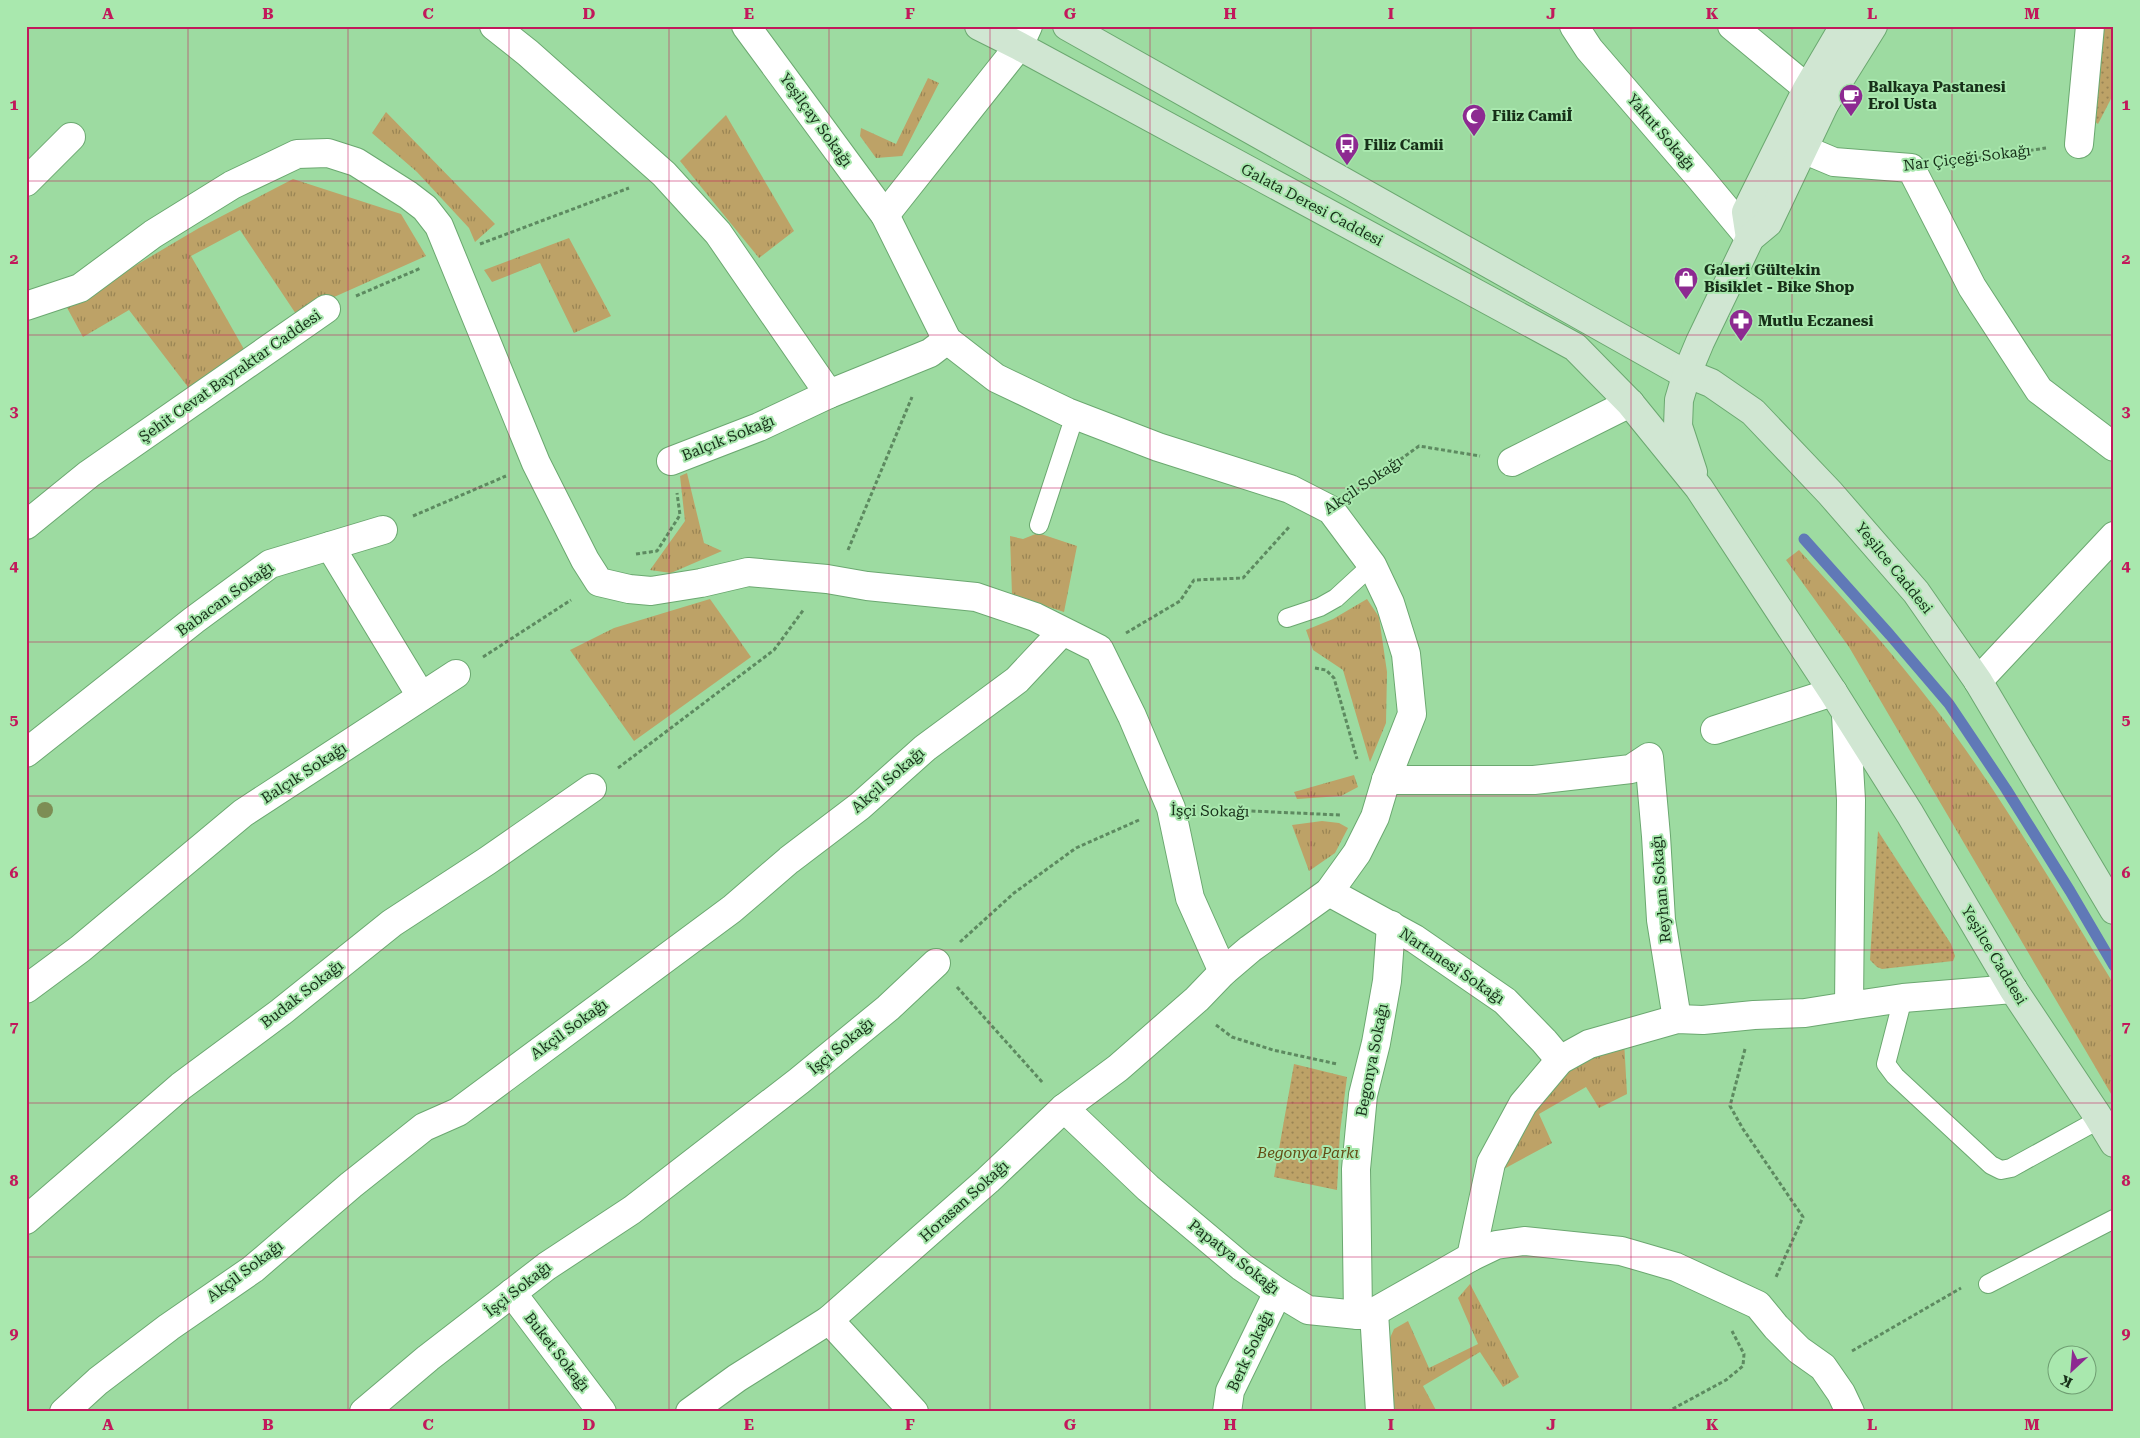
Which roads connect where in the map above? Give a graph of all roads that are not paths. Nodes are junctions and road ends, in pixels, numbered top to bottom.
1 (494, 26) edge
2 (746, 26) edge
3 (979, 26) edge
4 (1067, 26) edge
5 (1574, 26) edge
6 (1732, 26) edge
7 (1844, 26) edge
8 (1873, 26) edge
9 (2090, 26) edge
10 (1023, 36) edge
11 (1816, 96) junction
12 (71, 137) dead end
13 (2079, 144) road end
14 (1803, 148) junction
15 (26, 182) edge
16 (885, 215) junction
17 (1750, 238) junction
18 (26, 306) edge
19 (326, 309) road end
20 (947, 340) junction
21 (1687, 373) junction
22 (829, 394) junction
23 (1630, 403) junction
24 (1075, 415) junction
25 (2114, 447) edge
26 (672, 461) road end
27 (1512, 462) road end
28 (1699, 488) junction
29 (26, 525) edge
30 (1039, 525) dead end
31 (383, 530) road end
32 (2114, 536) edge
33 (330, 546) junction
34 (1372, 565) junction
35 (1286, 618) dead end
36 (1062, 632) junction
37 (456, 674) road end
38 (1978, 681) junction
39 (1833, 692) junction
40 (420, 696) junction
41 (1846, 715) junction
42 (1715, 730) dead end
43 (26, 753) edge
44 (1386, 780) junction
45 (592, 788) dead end
46 (1329, 892) junction
47 (2114, 910) edge
48 (1391, 925) junction
49 (936, 963) road end
50 (1223, 972) junction
51 (26, 989) edge
52 (2013, 989) junction
53 (1903, 998) junction
54 (1849, 1006) junction
55 (1677, 1019) junction
56 (1560, 1060) junction
57 (1064, 1108) junction
58 (2100, 1119) junction
59 (2114, 1143) edge
60 (2114, 1219) edge
61 (26, 1220) edge
62 (1471, 1257) junction
63 (1988, 1284) road end
64 (1278, 1292) junction
65 (512, 1293) junction
66 (1366, 1313) junction
67 (829, 1320) junction
68 (365, 1411) edge
69 (64, 1412) edge
70 (602, 1412) edge
71 (690, 1412) edge
72 (914, 1412) edge
73 (1227, 1412) edge
74 (1380, 1412) edge
75 (1850, 1412) edge

1 - 22 street
2 - 16 street, Yeşilçay Sokağı
3 - 10 main road, Galata Deresi Caddesi
4 - 21 main road
5 - 17 street, Yakut Sokağı
6 - 11 street
7 - 11 main road
8 - 11 main road
9 - 13 street
10 - 16 street
10 - 23 main road, Galata Deresi Caddesi
11 - 14 main road
11 - 17 main road
12 - 15 street
14 - 17 main road
14 - 25 street, Nar Çiçeği Sokağı
16 - 20 street, Yeşilçay Sokağı
17 - 21 main road
18 - 36 street
19 - 29 street, Şehit Cevat Bayraktar Caddesi
20 - 22 street, Balçık Sokağı
20 - 24 street
21 - 28 main road, Yeşilce Caddesi
21 - 38 main road, Yeşilce Caddesi
22 - 26 street, Balçık Sokağı
23 - 27 street
23 - 28 main road, Yeşilce Caddesi
24 - 30 lane
24 - 34 street, Horasan Sokağı
28 - 39 main road, Yeşilce Caddesi
31 - 33 street, Babacan Sokağı
32 - 38 street
33 - 40 street
33 - 43 street, Babacan Sokağı
34 - 35 lane
34 - 44 street, Horasan Sokağı
36 - 50 street
36 - 69 street, Akçil Sokağı
37 - 40 street, Balçık Sokağı
38 - 47 main road, Yeşilce Caddesi
39 - 41 main road, Yeşilce Caddesi
39 - 42 street
40 - 51 street, Balçık Sokağı
41 - 52 main road, Yeşilce Caddesi
41 - 54 street
44 - 46 street, Horasan Sokağı
44 - 55 street, Reyhan Sokağı
45 - 61 street, Budak Sokağı
46 - 48 street, Nartanesi Sokağı
46 - 50 street, Horasan Sokağı
48 - 56 street, Nartanesi Sokağı
48 - 66 street, Begonya Sokağı
49 - 65 street, İşçi Sokağı
50 - 57 street, Horasan Sokağı
52 - 53 street
52 - 58 main road, Yeşilce Caddesi
53 - 54 street
53 - 58 lane
54 - 55 street
55 - 56 street
56 - 62 street
57 - 64 street, Papatya Sokağı
57 - 67 street, Horasan Sokağı
58 - 59 main road, Yeşilce Caddesi
60 - 63 lane
62 - 66 street
62 - 75 street
64 - 66 street, Papatya Sokağı
64 - 73 street, Berk Sokağı
65 - 68 street, İşçi Sokağı
65 - 70 street, Buket Sokağı
66 - 74 street, Begonya Sokağı
67 - 71 street, Horasan Sokağı
67 - 72 street

